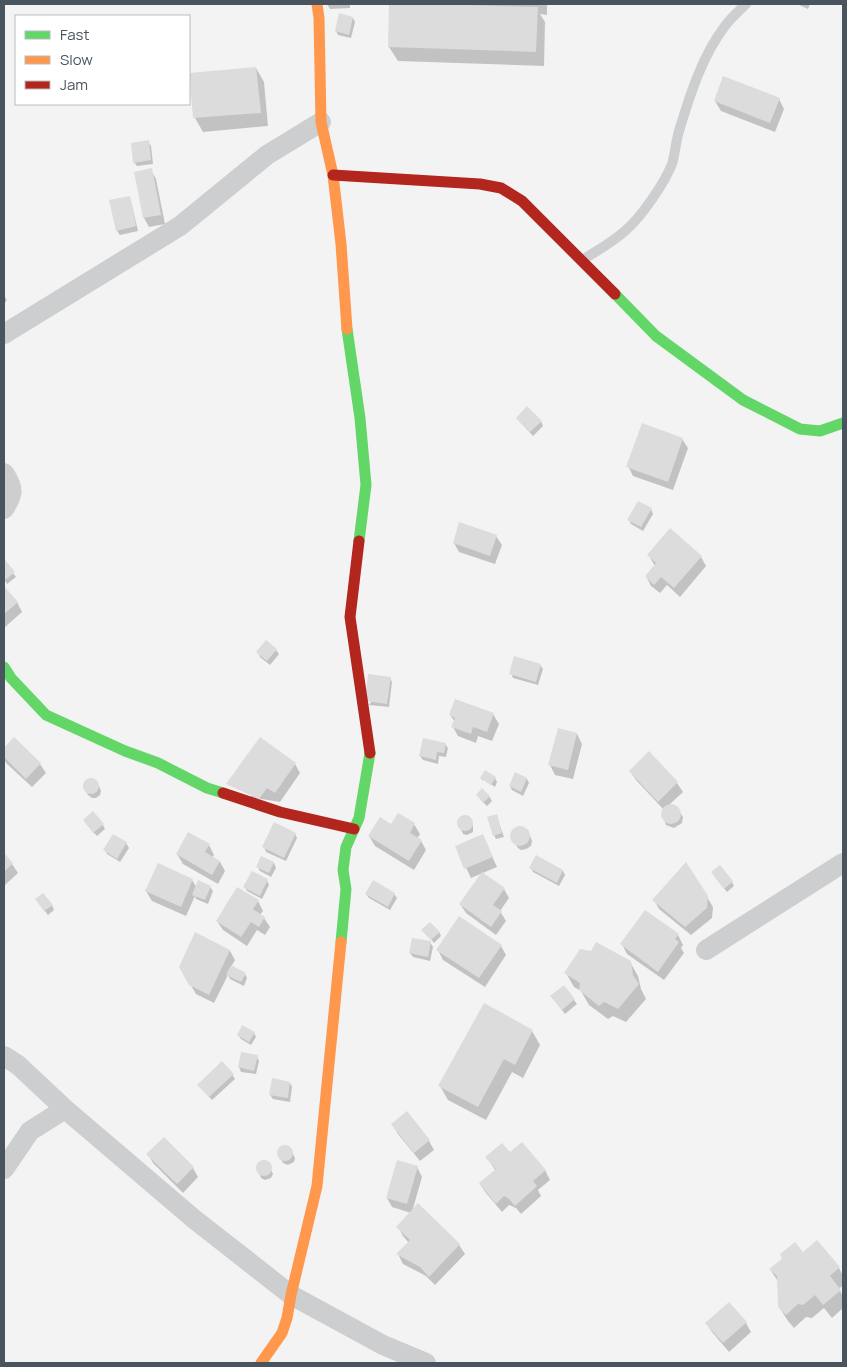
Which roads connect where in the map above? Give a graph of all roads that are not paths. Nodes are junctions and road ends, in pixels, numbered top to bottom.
1 (318, 4) edge
2 (746, 4) edge
3 (321, 122) junction
4 (333, 175) junction
5 (581, 260) junction
6 (4, 334) edge
7 (843, 423) edge
8 (4, 474) edge
9 (4, 509) edge
10 (4, 667) edge
11 (354, 828) junction
12 (843, 863) edge
13 (706, 950) dead end
14 (4, 1056) edge
15 (65, 1108) junction
16 (4, 1169) edge
17 (291, 1295) junction
18 (261, 1363) edge
19 (426, 1363) edge

1 - 3 street
2 - 5 lane
3 - 4 street
3 - 6 street
4 - 5 street
4 - 11 street
5 - 7 street
8 - 9 street
10 - 11 street
11 - 17 street
12 - 13 street
14 - 15 street
15 - 16 street
15 - 17 street
17 - 18 street
17 - 19 street

